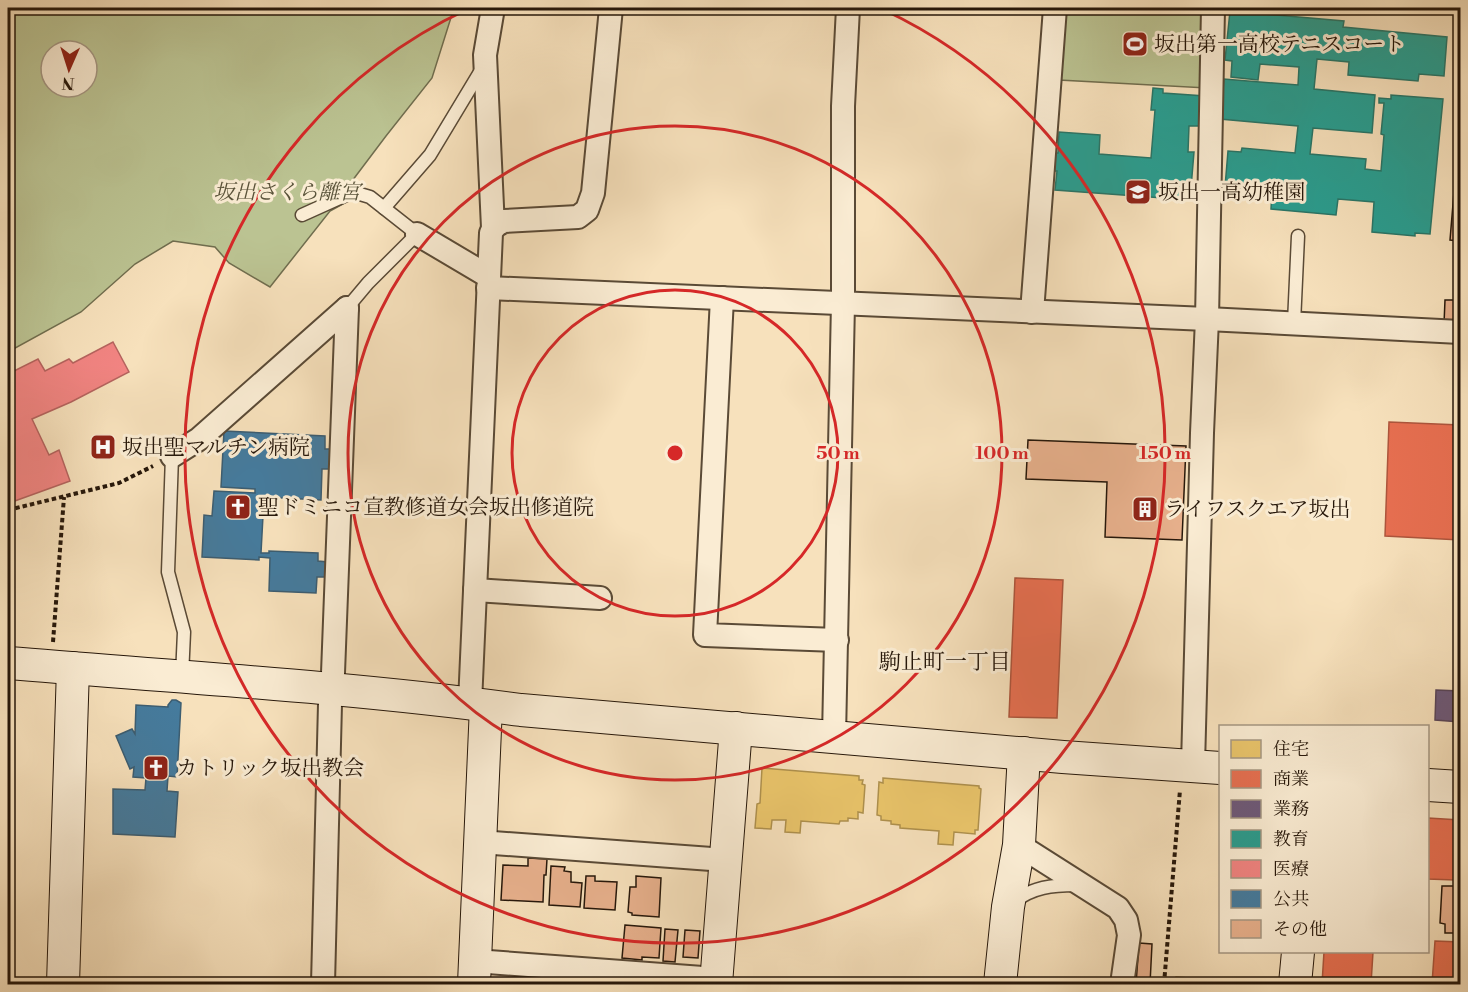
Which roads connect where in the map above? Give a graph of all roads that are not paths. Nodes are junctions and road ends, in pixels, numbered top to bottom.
1 (493, 8) edge
2 (611, 8) edge
3 (848, 8) edge
4 (1055, 8) edge
5 (1213, 8) edge
6 (485, 64) junction
7 (384, 208) junction
8 (302, 215) dead end
9 (493, 228) junction
10 (417, 234) junction
11 (1298, 236) dead end
12 (488, 282) junction
13 (722, 298) junction
14 (843, 303) junction
15 (347, 309) junction
16 (1032, 312) junction
17 (1207, 319) junction
18 (1294, 323) junction
19 (1461, 332) edge
20 (172, 456) joint
21 (475, 590) junction
22 (600, 598) dead end
23 (837, 640) junction
24 (63, 660) junction
25 (8, 663) edge
26 (182, 677) junction
27 (331, 689) junction
28 (478, 704) junction
29 (736, 729) junction
30 (834, 736) junction
31 (1024, 753) junction
32 (1198, 773) edge
33 (1429, 785) edge
34 (1461, 787) edge
35 (480, 842) junction
36 (1019, 845) junction
37 (725, 860) junction
38 (1081, 885) junction
39 (1008, 907) junction
40 (1298, 953) edge
41 (475, 973) edge
42 (716, 982) edge
43 (63, 984) edge
44 (323, 984) edge
45 (1000, 984) edge
46 (1122, 984) edge
47 (1295, 984) edge

1 - 6 street
2 - 9 street
3 - 14 street
4 - 16 street
5 - 17 street
6 - 7 lane
6 - 9 street
7 - 8 lane
7 - 10 lane
9 - 12 street
10 - 12 street
10 - 15 lane
11 - 18 lane
12 - 13 street
12 - 21 street
13 - 14 street
13 - 23 street
14 - 16 street
14 - 23 street
15 - 20 street
15 - 27 street
16 - 17 street
17 - 18 street
17 - 32 street
18 - 19 street
20 - 26 lane
21 - 22 street
21 - 28 street
23 - 30 street
24 - 25 street
24 - 26 street
24 - 43 street
26 - 27 street
27 - 28 street
27 - 44 street
28 - 29 street
28 - 35 street
29 - 30 street
29 - 37 street
30 - 31 street
31 - 32 street
31 - 36 street
33 - 34 street
35 - 37 street
35 - 41 street
36 - 38 street
36 - 39 street
37 - 42 street
38 - 39 lane
38 - 46 street
39 - 45 street
40 - 47 street
41 - 42 street

